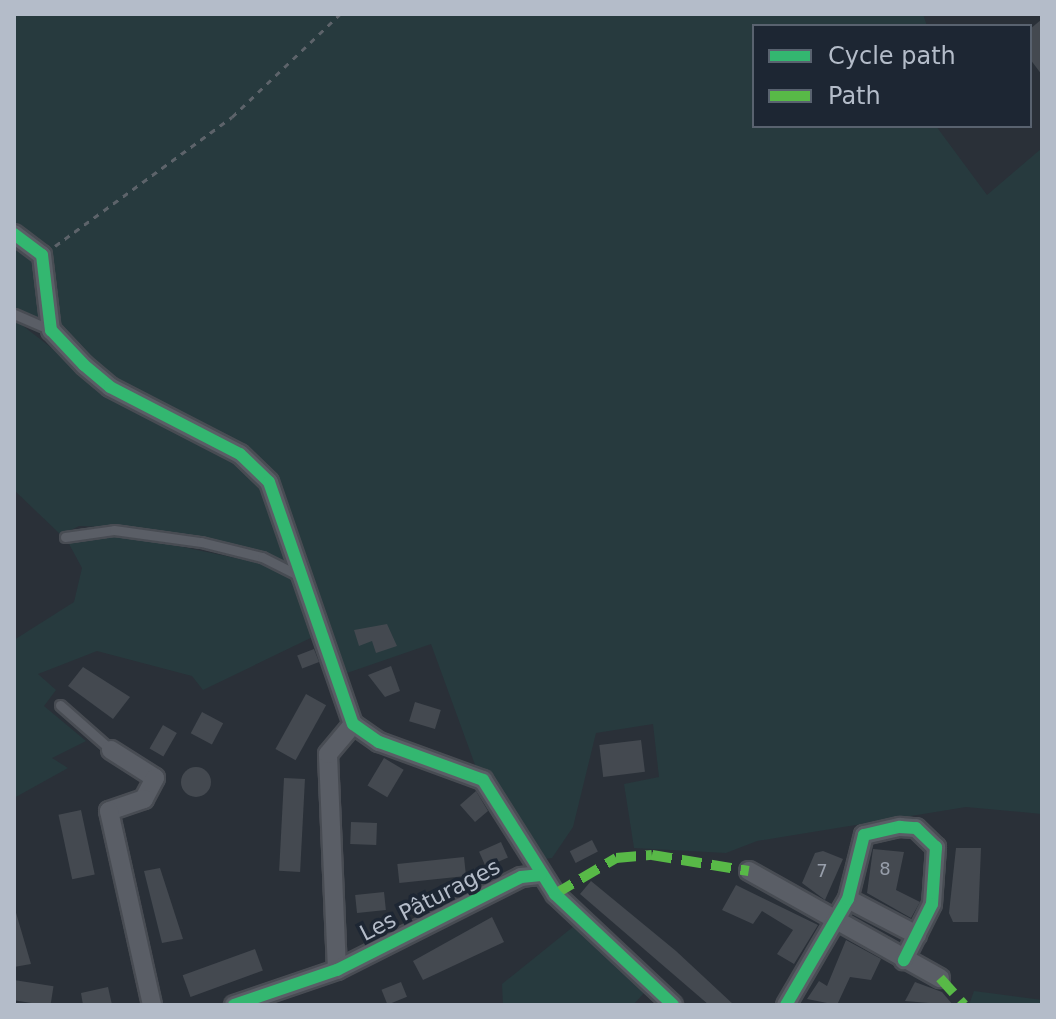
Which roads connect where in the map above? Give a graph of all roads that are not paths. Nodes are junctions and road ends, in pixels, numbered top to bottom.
1 (14, 234) edge
2 (14, 314) edge
3 (51, 330) junction
4 (65, 537) dead end
5 (308, 581) junction
6 (60, 705) dead end
7 (353, 724) junction
8 (111, 750) joint
9 (749, 871) dead end
10 (541, 875) junction
11 (848, 899) junction
12 (836, 921) junction
13 (917, 935) junction
14 (904, 960) junction
15 (337, 970) junction
16 (940, 978) dead end
17 (152, 1005) edge
18 (234, 1005) edge
19 (673, 1005) edge
20 (786, 1005) edge

1 - 3 street
2 - 3 lane
3 - 5 street
4 - 5 lane
5 - 7 street
6 - 8 lane
7 - 10 street, Les Pâturages
7 - 15 street
8 - 17 street
9 - 12 street
10 - 15 street, Les Pâturages
10 - 19 street
11 - 12 street
11 - 13 street
11 - 13 street
12 - 14 street
12 - 20 street
13 - 14 street
14 - 16 street
15 - 18 street, Les Pâturages

